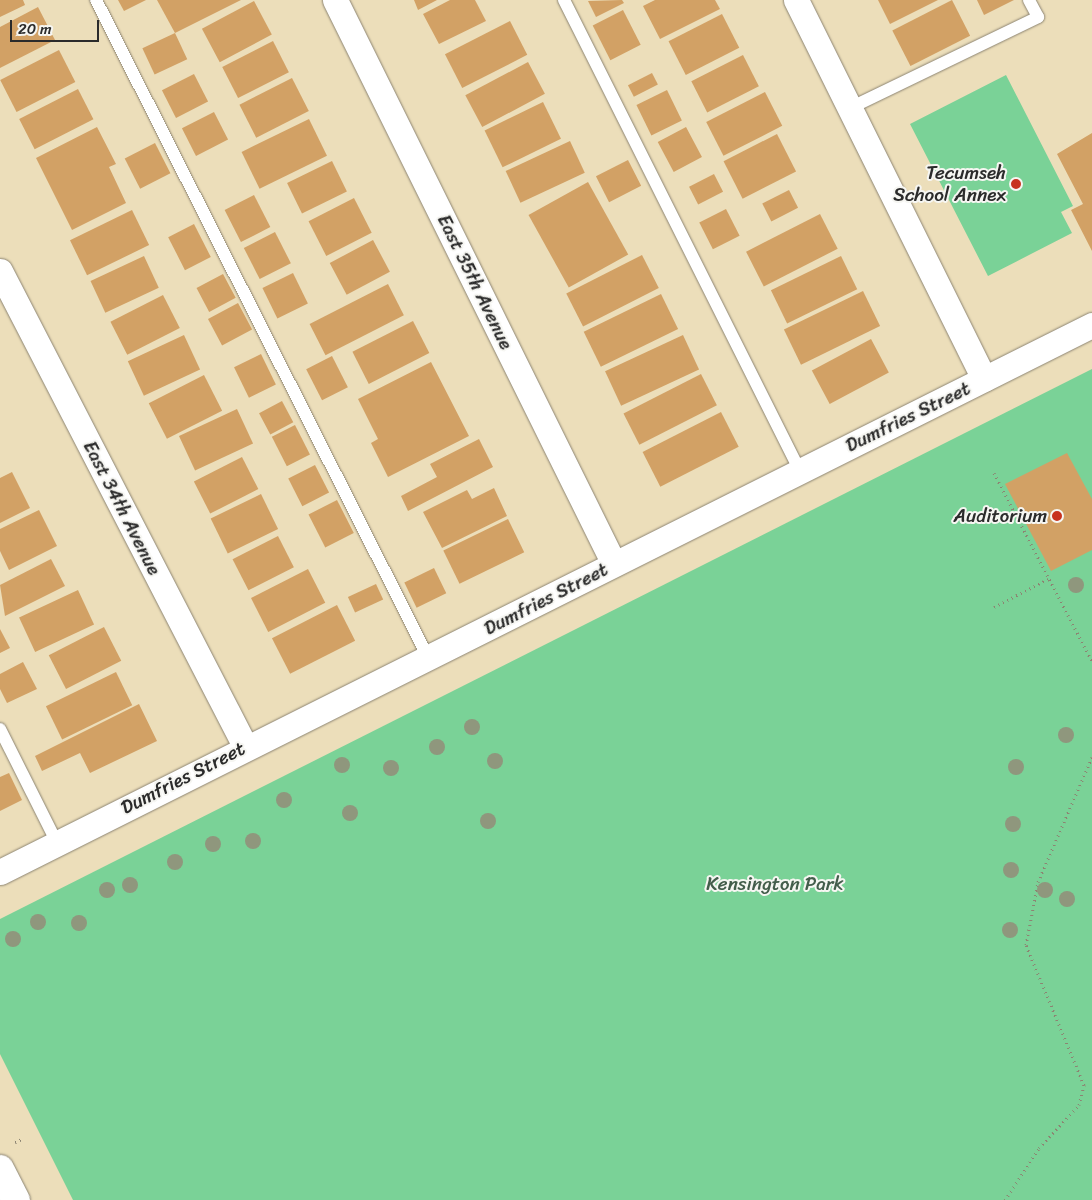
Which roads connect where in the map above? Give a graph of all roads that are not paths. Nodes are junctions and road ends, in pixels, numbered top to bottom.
1 (96, 0) edge
2 (335, 0) edge
3 (564, 0) edge
4 (796, 0) edge
5 (1029, 0) edge
6 (850, 108) junction
7 (0, 270) edge
8 (1092, 325) edge
9 (984, 379) junction
10 (800, 471) junction
11 (614, 564) junction
12 (428, 659) junction
13 (0, 729) edge
14 (245, 746) junction
15 (56, 843) junction
16 (0, 872) edge

1 - 12 lane
2 - 11 street, East 35th Avenue
3 - 10 lane
4 - 6 street
5 - 6 lane
6 - 9 street
7 - 14 street, East 34th Avenue
8 - 9 street, Dumfries Street
9 - 10 street, Dumfries Street
10 - 11 street, Dumfries Street
11 - 12 street, Dumfries Street
12 - 14 street, Dumfries Street
13 - 15 lane
14 - 15 street, Dumfries Street
15 - 16 street, Dumfries Street

